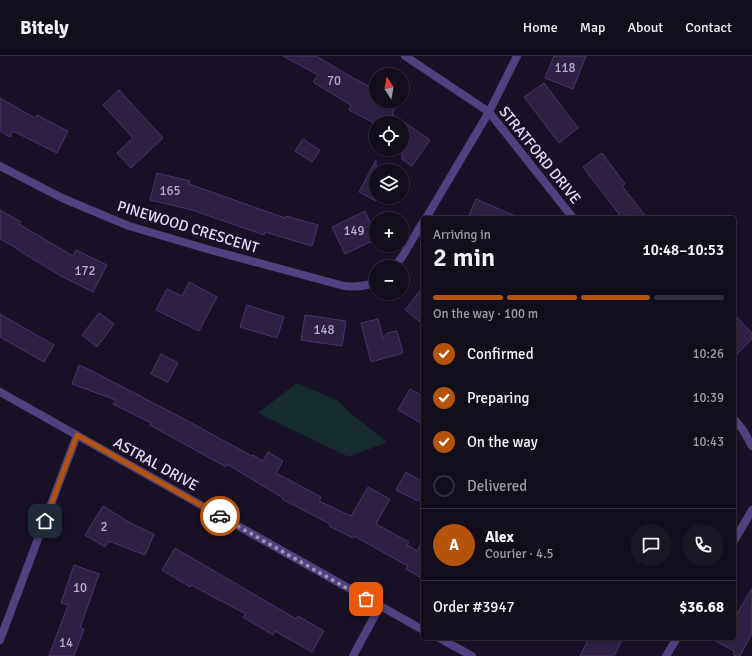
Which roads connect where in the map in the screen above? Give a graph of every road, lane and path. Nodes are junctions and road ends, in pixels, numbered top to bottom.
1 (405, 56) edge
2 (518, 56) edge
3 (489, 112) junction
4 (0, 166) edge
5 (427, 216) edge
6 (571, 216) edge
7 (421, 225) edge
8 (400, 260) edge
9 (369, 284) edge
10 (0, 392) edge
11 (736, 421) edge
12 (77, 435) junction
13 (752, 446) edge
14 (752, 510) edge
15 (736, 538) edge
16 (380, 606) junction
17 (421, 629) edge
18 (0, 637) edge
19 (442, 640) edge
20 (676, 640) edge
21 (353, 656) edge
22 (472, 656) edge
23 (666, 656) edge

1 - 3 street, STRATFORD DRIVE
2 - 3 street
3 - 5 street
3 - 6 street, STRATFORD DRIVE
4 - 9 street, PINEWOOD CRESCENT
7 - 8 street
10 - 12 street, ASTRAL DRIVE
11 - 13 street
12 - 16 street, ASTRAL DRIVE
12 - 18 street
14 - 15 street
16 - 17 street, ASTRAL DRIVE
16 - 21 street
19 - 22 street
20 - 23 street

